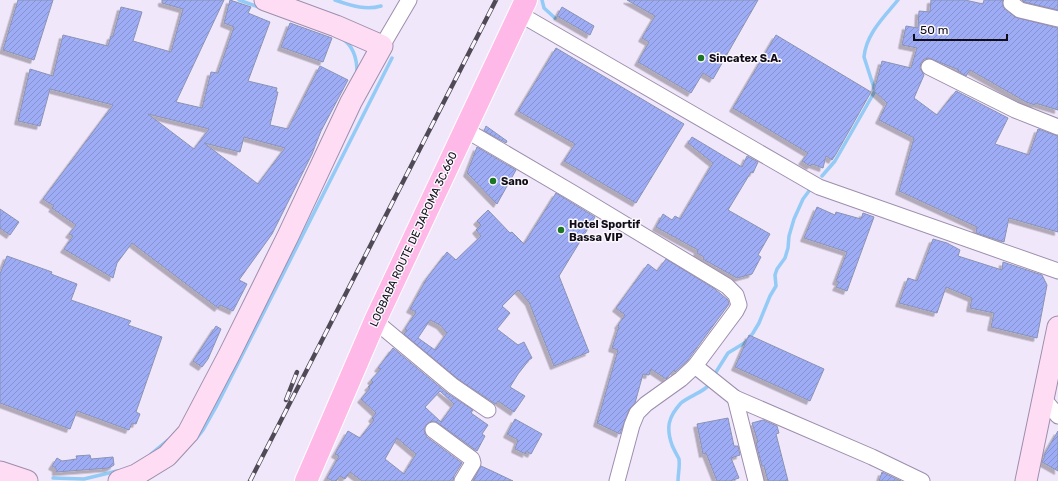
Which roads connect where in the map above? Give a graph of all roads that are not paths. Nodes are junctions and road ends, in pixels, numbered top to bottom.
1 (265, 0) edge
2 (409, 0) edge
3 (1010, 3) dead end
4 (522, 7) edge
5 (1058, 19) edge
6 (382, 46) junction
7 (929, 67) dead end
8 (1058, 127) edge
9 (464, 129) junction
10 (1058, 271) edge
11 (375, 322) junction
12 (1058, 327) edge
13 (695, 366) junction
14 (735, 398) junction
15 (1043, 398) junction
16 (488, 410) dead end
17 (1058, 416) edge
18 (433, 430) dead end
19 (0, 472) edge
20 (310, 480) edge
21 (27, 481) edge
22 (119, 481) edge
23 (462, 481) edge
24 (617, 481) edge
25 (756, 481) edge
26 (922, 481) edge
27 (1026, 481) edge

1 - 6 street
2 - 6 street
3 - 5 street
4 - 9 main road, LOGBABA ROUTE DE JAPOMA 3C.660
4 - 10 street
6 - 22 street
7 - 8 street
9 - 11 main road, LOGBABA ROUTE DE JAPOMA 3C.660
9 - 13 street
11 - 16 street
11 - 20 main road, LOGBABA ROUTE DE JAPOMA 3C.660
12 - 15 street
13 - 14 street
13 - 24 street
14 - 25 street
14 - 26 street
15 - 17 street
15 - 27 street
18 - 23 street
19 - 21 street

